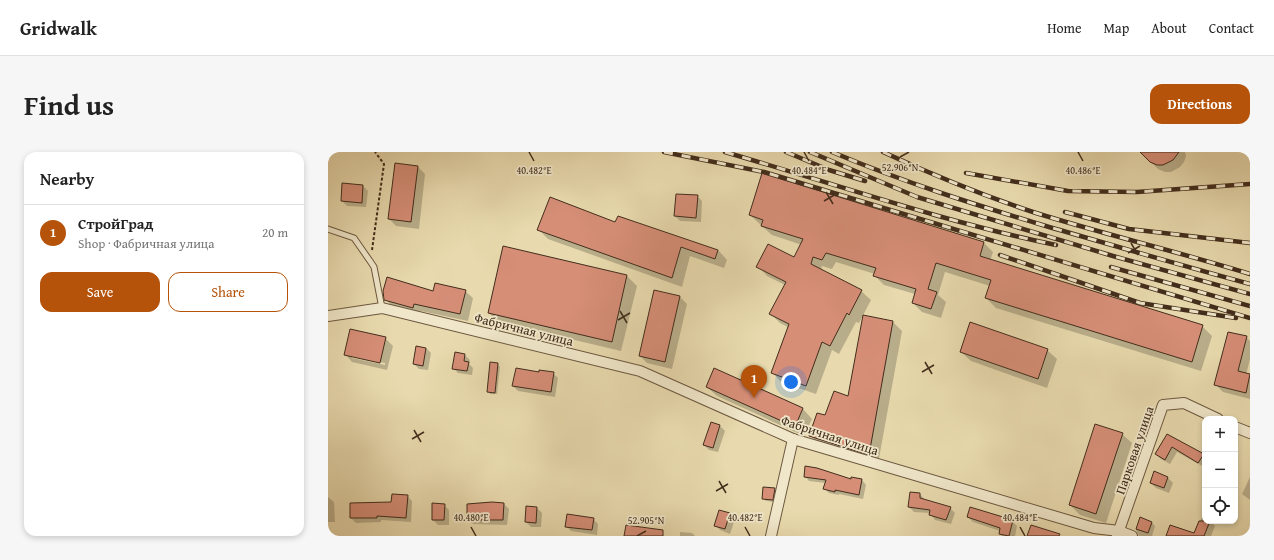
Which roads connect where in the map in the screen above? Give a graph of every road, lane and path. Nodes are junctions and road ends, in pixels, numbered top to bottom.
1 (375, 152) edge
2 (328, 229) edge
3 (370, 261) junction
4 (382, 308) junction
5 (328, 316) edge
6 (1212, 416) edge
7 (1238, 428) edge
8 (1250, 433) edge
9 (793, 439) junction
10 (1118, 534) edge
11 (771, 536) edge
12 (1132, 536) edge

1 - 3 path
2 - 3 lane
3 - 4 lane
4 - 5 street, Фабричная улица
4 - 9 street, Фабричная улица
6 - 10 street, Парковая улица
7 - 8 street
9 - 10 street, Фабричная улица
9 - 11 street
10 - 12 street, Фабричная улица

